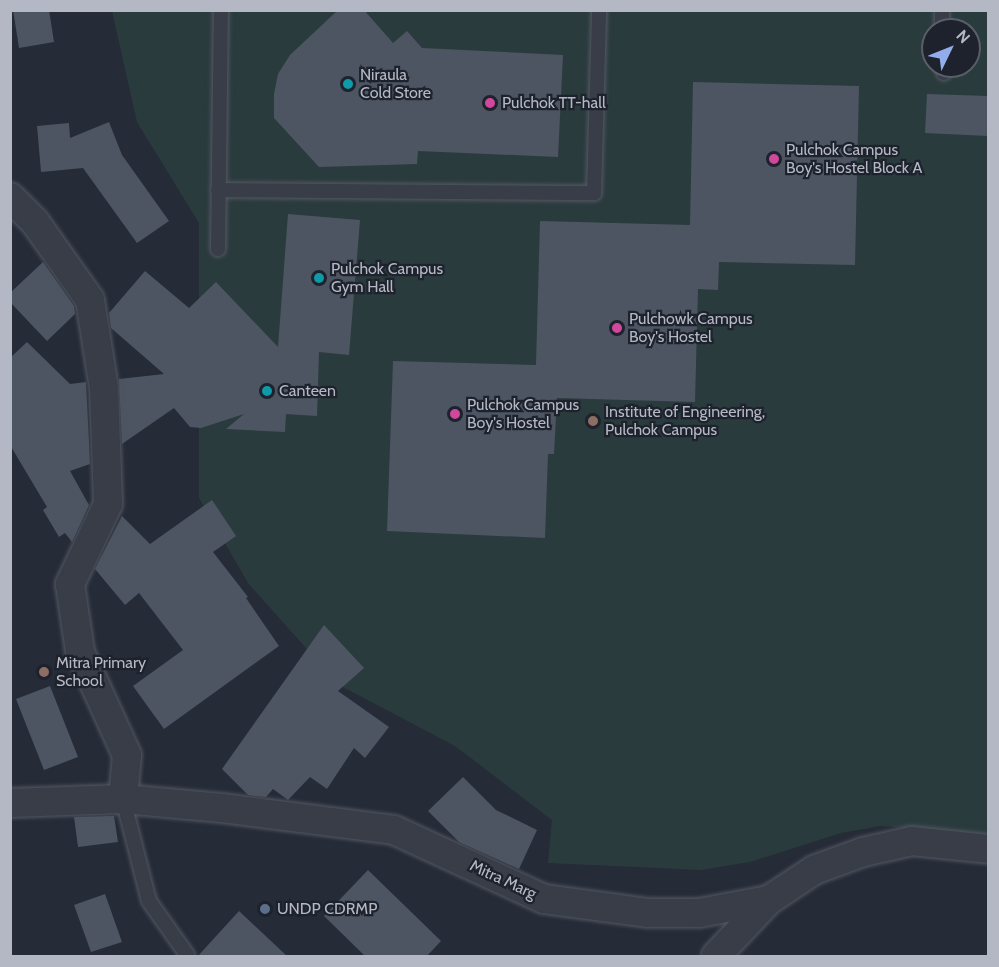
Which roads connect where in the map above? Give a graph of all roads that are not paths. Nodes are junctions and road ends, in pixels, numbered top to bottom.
1 (221, 10) edge
2 (599, 10) edge
3 (218, 190) junction
4 (10, 197) edge
5 (218, 249) dead end
6 (123, 799) junction
7 (10, 803) edge
8 (988, 849) edge
9 (769, 900) junction
10 (188, 957) edge
11 (716, 957) edge

1 - 3 lane
2 - 3 lane
3 - 5 lane
4 - 6 street
6 - 7 street, Mitra Marg
6 - 9 street, Mitra Marg
6 - 10 lane
8 - 9 street, Mitra Marg
9 - 11 street

